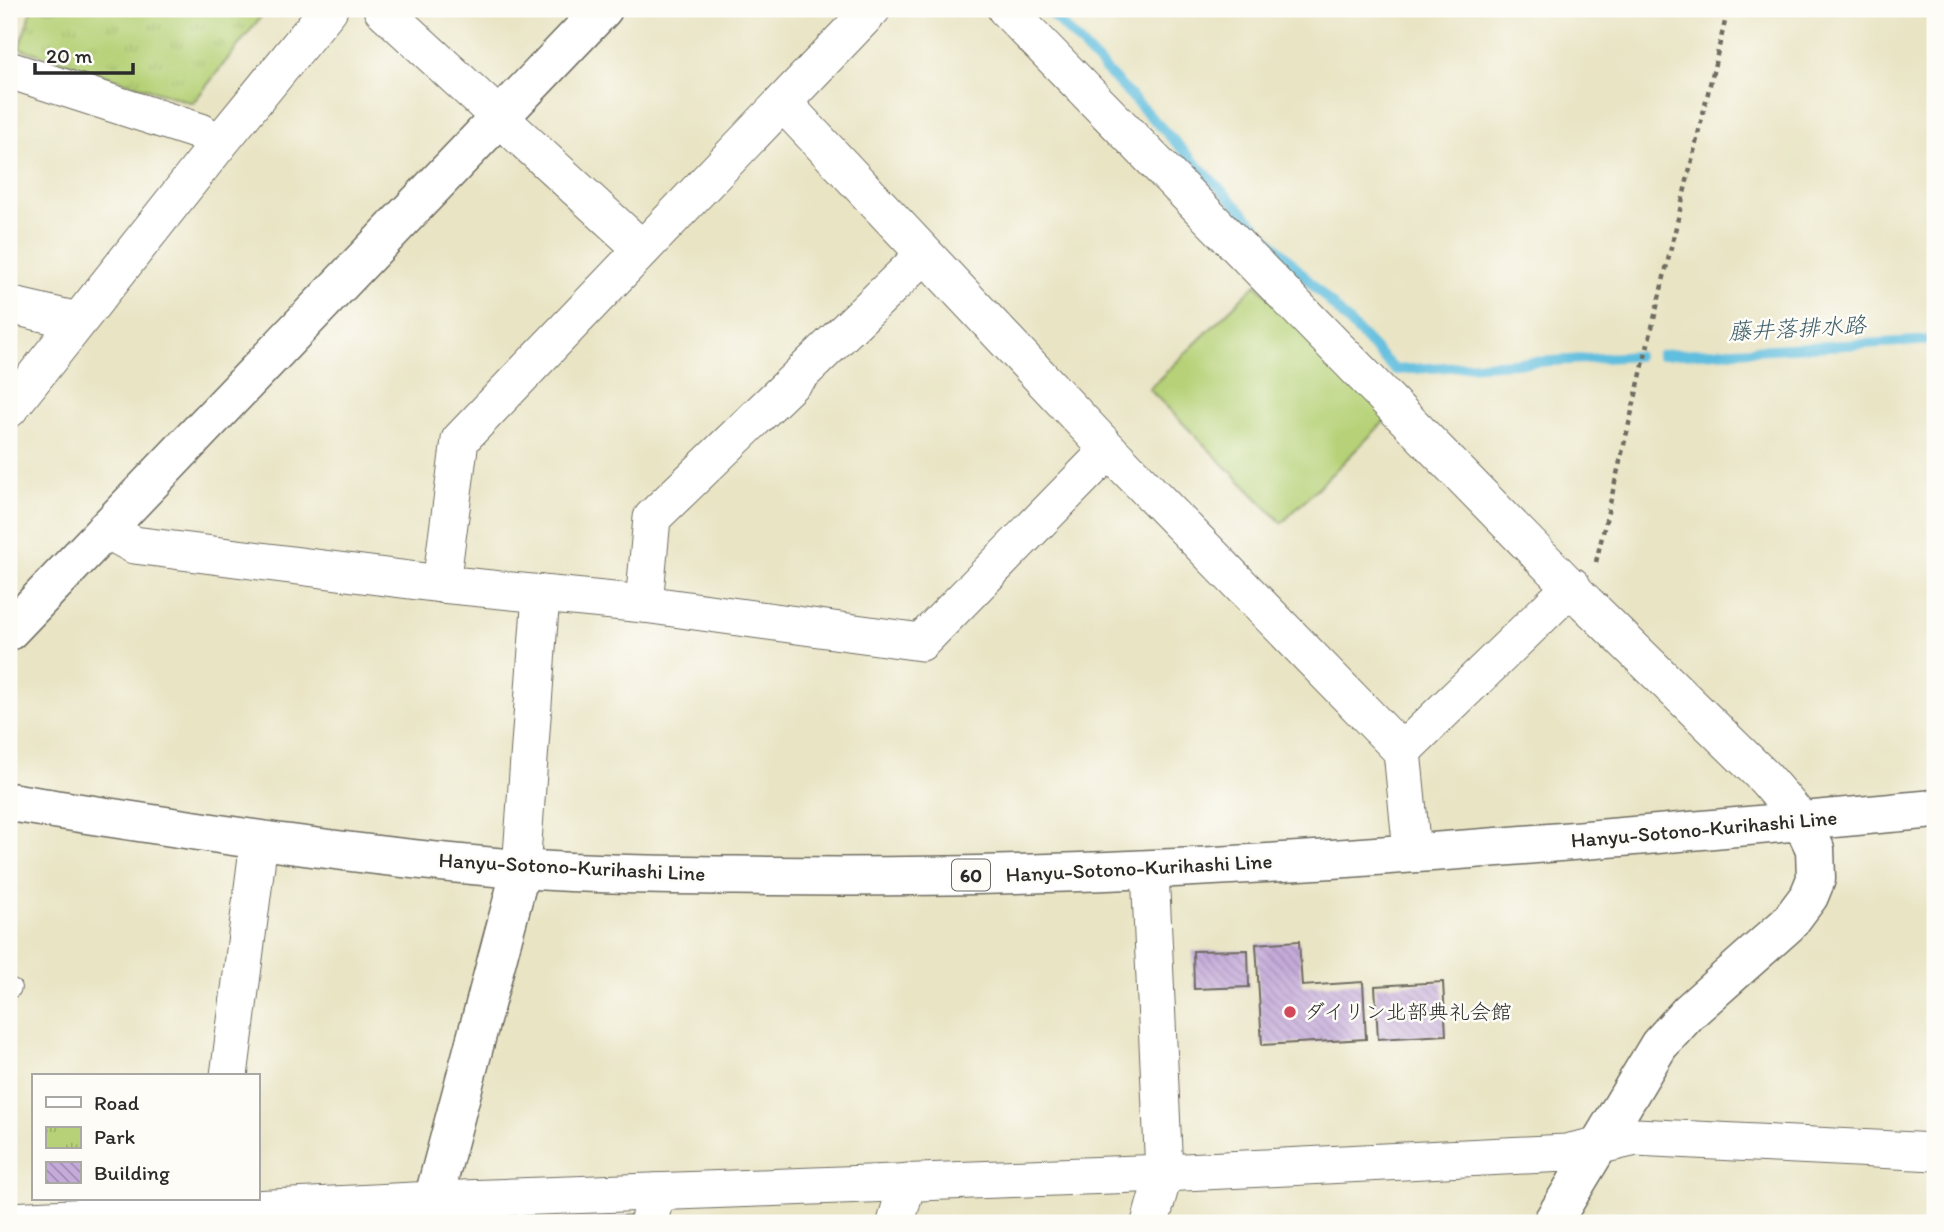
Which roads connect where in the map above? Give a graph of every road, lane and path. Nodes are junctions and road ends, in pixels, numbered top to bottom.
1 (329, 9) edge
2 (382, 9) edge
3 (603, 9) edge
4 (872, 9) edge
5 (1006, 9) edge
6 (1728, 9) edge
7 (9, 70) edge
8 (783, 103) junction
9 (499, 117) junction
10 (218, 145) junction
11 (642, 249) junction
12 (924, 255) junction
13 (9, 305) edge
14 (78, 321) junction
15 (9, 409) edge
16 (1109, 450) junction
17 (105, 529) junction
18 (441, 584) junction
19 (541, 594) junction
20 (1579, 595) junction
21 (644, 604) junction
22 (11, 623) edge
23 (1402, 751) junction
24 (9, 802) edge
25 (1935, 809) edge
26 (1802, 821) junction
27 (259, 841) junction
28 (1412, 852) junction
29 (521, 869) junction
30 (1150, 870) junction
31 (229, 1074) edge
32 (1600, 1146) junction
33 (1935, 1152) edge
34 (1164, 1174) junction
35 (907, 1182) junction
36 (652, 1207) edge
37 (212, 1210) edge
38 (431, 1211) edge
39 (9, 1221) edge
40 (896, 1223) edge
41 (1150, 1223) edge
42 (1552, 1223) edge

1 - 10 street
2 - 9 street
3 - 9 main road
4 - 8 street
5 - 20 street
6 - 20 path
7 - 10 street
8 - 11 street
8 - 12 street
9 - 11 street
9 - 17 main road
10 - 14 street
11 - 18 street
12 - 16 street
12 - 21 street
13 - 14 street
14 - 15 street
16 - 21 street
16 - 23 street
17 - 18 street
17 - 22 main road
18 - 19 street
19 - 21 street
19 - 29 street
20 - 23 street
20 - 26 street
23 - 28 street
24 - 27 main road, Hanyu-Sotono-Kurihashi Line / 60
25 - 26 main road, Hanyu-Sotono-Kurihashi Line / 60
26 - 28 main road, Hanyu-Sotono-Kurihashi Line / 60
26 - 32 main road
27 - 29 main road, Hanyu-Sotono-Kurihashi Line / 60
27 - 31 street
28 - 30 main road, Hanyu-Sotono-Kurihashi Line / 60
29 - 30 main road, Hanyu-Sotono-Kurihashi Line / 60
29 - 38 main road
30 - 34 street
32 - 33 street
32 - 34 street
32 - 42 main road
34 - 35 street
34 - 41 street
35 - 36 street
35 - 40 street
36 - 38 street
37 - 38 street
37 - 39 street

